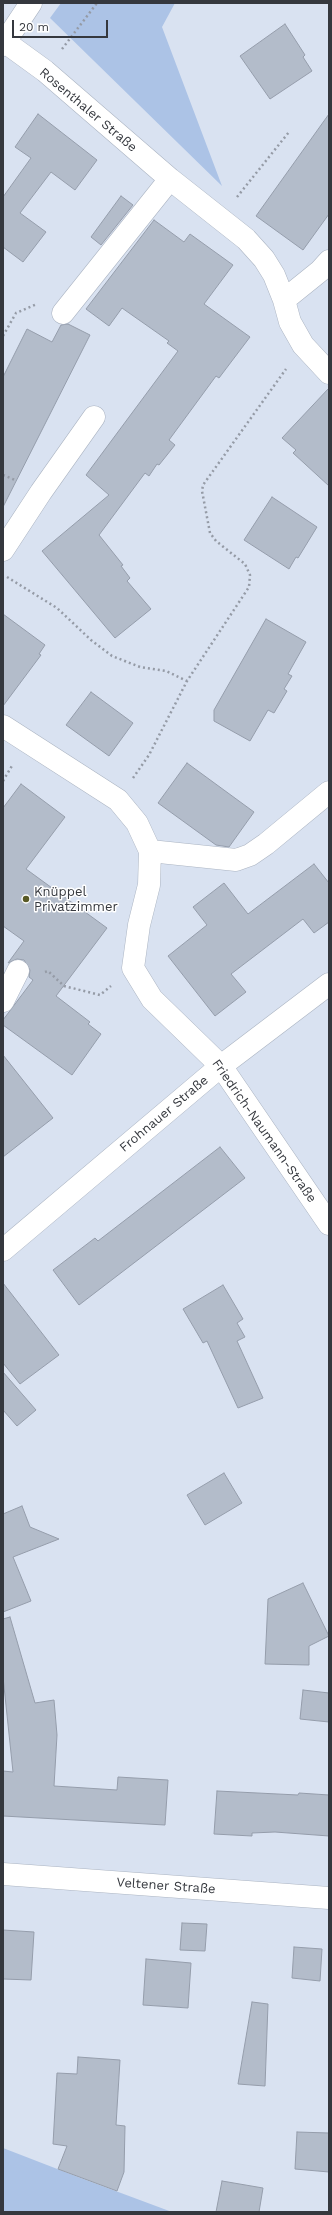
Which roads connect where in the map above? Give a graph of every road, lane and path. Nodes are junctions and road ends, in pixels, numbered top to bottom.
1 (32, 3) edge
2 (97, 3) edge
3 (4, 44) edge
4 (45, 72) junction
5 (289, 132) dead end
6 (170, 179) junction
7 (220, 218) junction
8 (329, 261) edge
9 (284, 300) junction
10 (16, 313) dead end
11 (63, 313) dead end
12 (3, 336) edge
13 (303, 345) junction
14 (329, 372) edge
15 (94, 417) dead end
16 (3, 475) edge
17 (22, 483) dead end
18 (3, 550) edge
19 (3, 575) edge
20 (187, 681) junction
21 (3, 726) edge
22 (329, 792) edge
23 (118, 800) junction
24 (150, 851) junction
25 (133, 968) junction
26 (48, 970) dead end
27 (18, 971) dead end
28 (329, 984) edge
29 (3, 1001) edge
30 (221, 1066) junction
31 (329, 1224) edge
32 (4, 1248) edge
33 (3, 1874) edge
34 (329, 1898) edge

1 - 3 street
2 - 4 path
3 - 4 street, Rosenthaler Straße
4 - 6 street, Rosenthaler Straße
5 - 7 path
6 - 7 street, Rosenthaler Straße
6 - 11 street
7 - 9 street, Rosenthaler Straße
8 - 9 street
9 - 13 street, Rosenthaler Straße
10 - 12 path
13 - 14 street, Rosenthaler Straße
13 - 20 path
15 - 18 street
16 - 17 path
19 - 20 path
20 - 23 path
21 - 23 street
22 - 24 street
23 - 24 street
24 - 25 street
25 - 26 path
25 - 30 street, Friedrich-Naumann-Straße
27 - 29 street
28 - 30 street, Frohnauer Straße
30 - 31 street, Friedrich-Naumann-Straße
30 - 32 street, Frohnauer Straße
33 - 34 street, Veltener Straße

